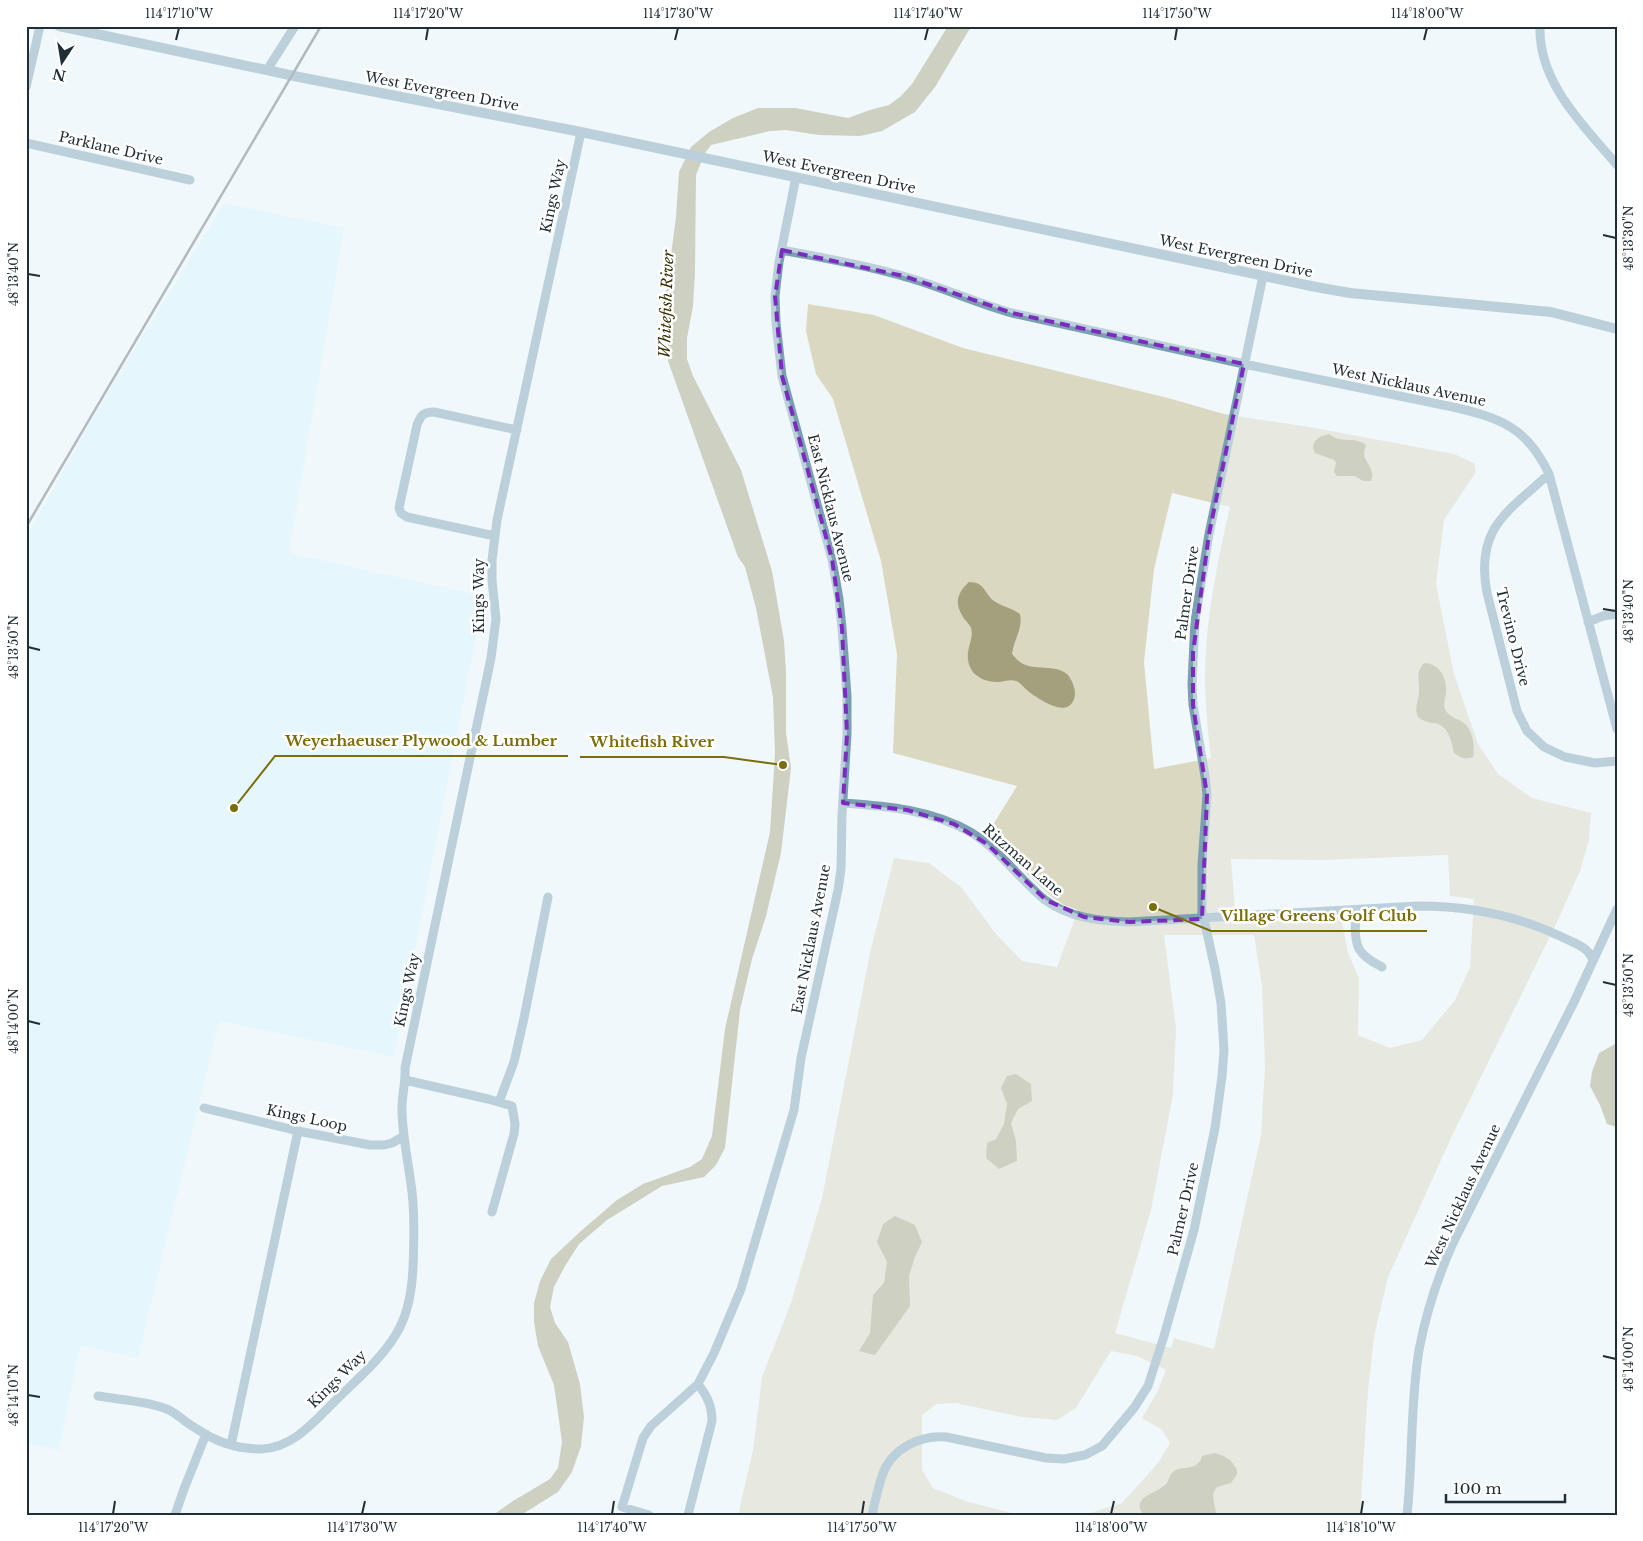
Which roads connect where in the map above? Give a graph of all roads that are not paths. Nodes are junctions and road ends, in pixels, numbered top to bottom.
1 (40, 26) edge
2 (59, 26) edge
3 (295, 26) edge
4 (1540, 26) edge
5 (267, 70) junction
6 (26, 87) edge
7 (581, 132) junction
8 (26, 143) edge
9 (1617, 165) edge
10 (796, 177) junction
11 (190, 180) dead end
12 (782, 250) junction
13 (1263, 276) junction
14 (1617, 329) edge
15 (1244, 364) junction
16 (517, 430) junction
17 (1548, 474) junction
18 (495, 536) junction
19 (1617, 614) edge
20 (1588, 622) junction
21 (1617, 729) edge
22 (1617, 761) edge
23 (843, 804) junction
24 (548, 897) dead end
25 (1357, 910) junction
26 (1617, 910) edge
27 (1203, 919) junction
28 (1593, 961) junction
29 (1382, 967) dead end
30 (405, 1080) junction
31 (499, 1102) junction
32 (204, 1108) dead end
33 (298, 1131) junction
34 (404, 1136) junction
35 (492, 1212) dead end
36 (698, 1384) junction
37 (98, 1396) dead end
38 (206, 1434) junction
39 (231, 1445) junction
40 (175, 1515) edge
41 (648, 1515) edge
42 (688, 1515) edge
43 (872, 1515) edge
44 (1407, 1515) edge

1 - 6 street
2 - 5 street, West Evergreen Drive
3 - 5 street
4 - 9 street
5 - 7 street, West Evergreen Drive
7 - 10 street, West Evergreen Drive
7 - 16 street, Kings Way
8 - 11 street, Parklane Drive
10 - 12 street, East Nicklaus Avenue
10 - 13 street, West Evergreen Drive
12 - 15 street
12 - 23 street, East Nicklaus Avenue
13 - 14 street, West Evergreen Drive
13 - 15 street, Palmer Drive
15 - 17 street, West Nicklaus Avenue
15 - 27 street, Palmer Drive
16 - 18 street, Kings Way
16 - 18 street
17 - 20 street, West Nicklaus Avenue
17 - 22 street, Trevino Drive
18 - 30 street, Kings Way
19 - 20 street
20 - 21 street, West Nicklaus Avenue
23 - 27 street, Ritzman Lane
23 - 36 street, East Nicklaus Avenue
24 - 31 street
25 - 27 street, Ritzman Lane
25 - 28 street, Ritzman Lane
25 - 29 street
26 - 28 street, West Nicklaus Avenue
27 - 43 street, Palmer Drive
28 - 44 street, West Nicklaus Avenue
30 - 31 street
30 - 34 street, Kings Way
31 - 35 street
32 - 33 street, Kings Loop
33 - 34 street, Kings Loop
33 - 39 street
34 - 39 street, Kings Way
36 - 41 street, East Nicklaus Avenue
36 - 42 street
37 - 38 street
38 - 39 street
38 - 40 street

